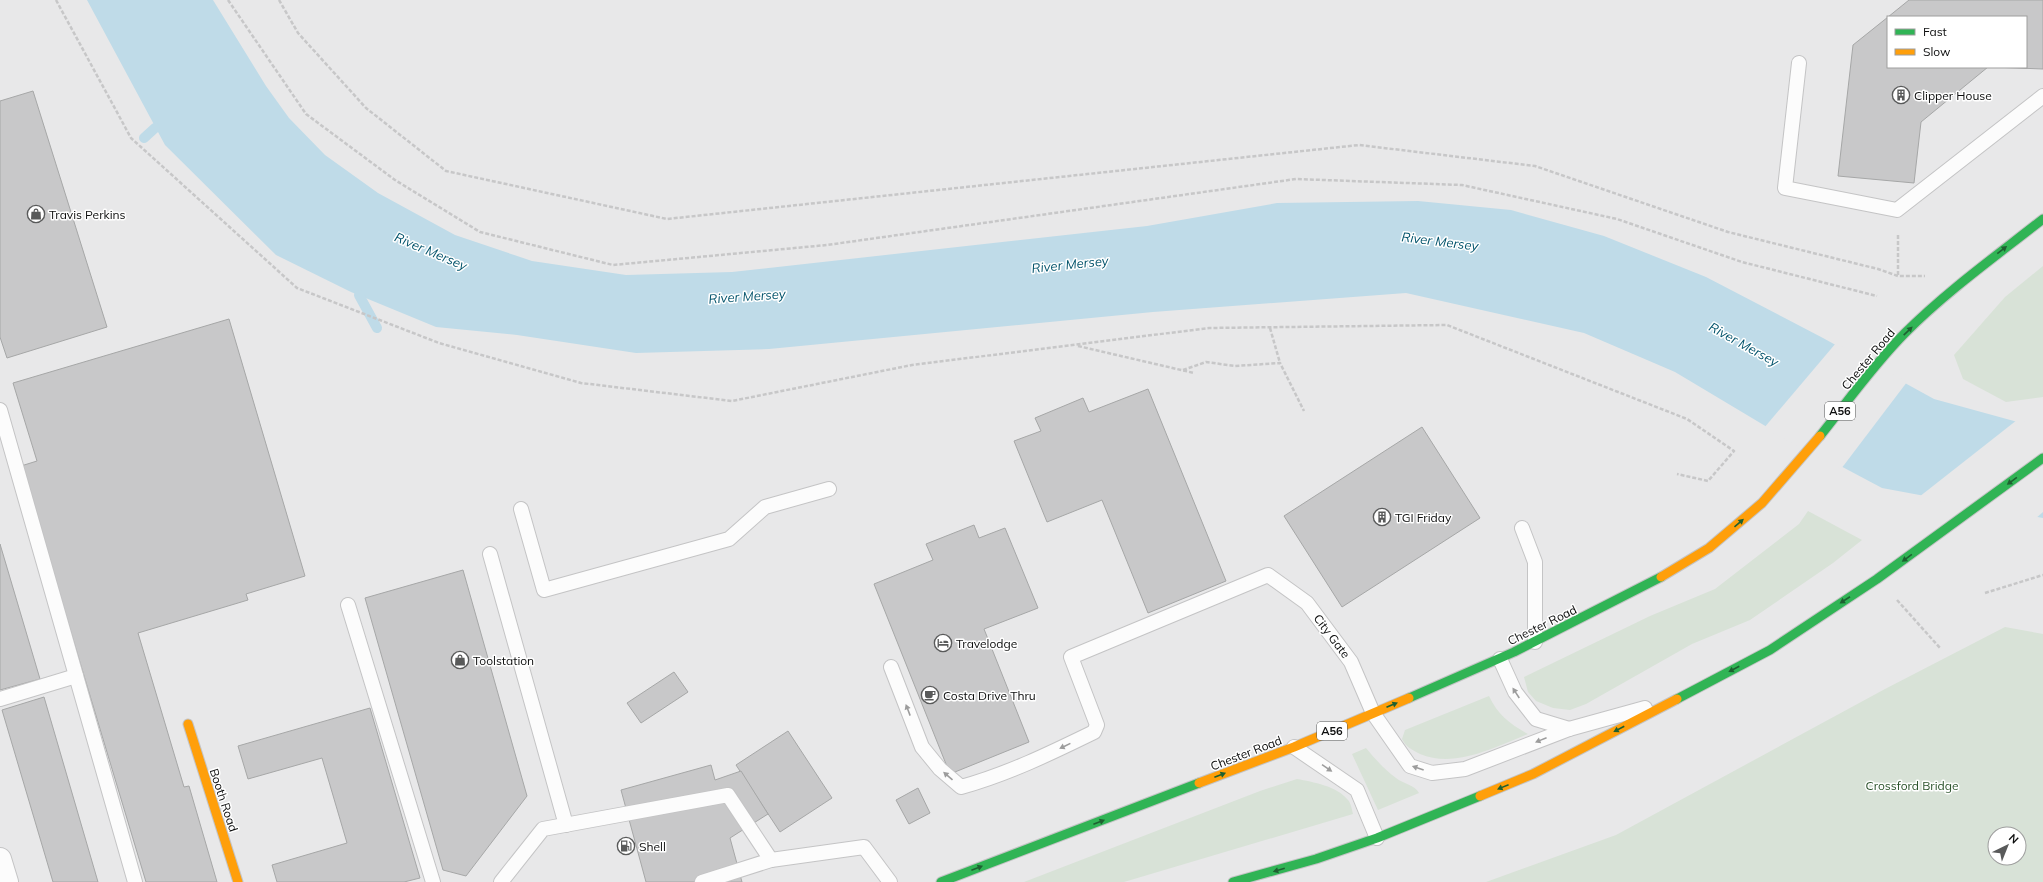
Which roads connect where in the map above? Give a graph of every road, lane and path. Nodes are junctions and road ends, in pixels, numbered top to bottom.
1 (56, 0) edge
2 (228, 0) edge
3 (279, 0) edge
4 (1799, 63) dead end
5 (2043, 96) edge
6 (1897, 210) junction
7 (2043, 219) edge
8 (1898, 276) junction
9 (1928, 276) dead end
10 (1877, 296) dead end
11 (1270, 328) junction
12 (1076, 345) junction
13 (1280, 363) junction
14 (1183, 370) junction
15 (1194, 373) dead end
16 (0, 410) edge
17 (1304, 411) dead end
18 (2043, 458) edge
19 (1677, 474) dead end
20 (829, 488) dead end
21 (521, 509) dead end
22 (1522, 528) dead end
23 (490, 554) dead end
24 (2043, 576) edge
25 (1877, 579) junction
26 (1985, 593) dead end
27 (348, 606) dead end
28 (1535, 642) junction
29 (1940, 648) dead end
30 (1500, 659) junction
31 (891, 667) dead end
32 (76, 676) junction
33 (0, 700) edge
34 (1673, 701) junction
35 (1373, 713) junction
36 (188, 724) dead end
37 (1569, 729) junction
38 (1294, 747) junction
39 (566, 825) junction
40 (1377, 838) junction
41 (0, 859) edge
42 (771, 860) junction
43 (7, 882) edge
44 (135, 882) edge
45 (238, 882) edge
46 (433, 882) edge
47 (501, 882) edge
48 (702, 882) edge
49 (890, 882) edge
50 (941, 882) edge
51 (1233, 882) edge

1 - 12 path
2 - 10 path
3 - 8 path
4 - 6 lane
5 - 6 lane
6 - 8 path
28 -> 7 main road, Chester Road / A56
8 - 9 path
11 - 12 path
11 - 13 path
11 - 19 path
12 - 14 path
13 - 14 path
13 - 17 path
14 - 15 path
16 - 32 lane
18 -> 25 main road
20 - 21 lane
22 - 28 lane
23 - 39 lane
24 - 26 path
25 - 29 path
25 -> 34 main road
27 - 46 lane
28 - 30 main road, Chester Road / A56
35 -> 30 main road, Chester Road / A56
37 -> 30 lane
35 -> 31 lane, City Gate
32 - 33 lane
32 - 44 lane
34 - 37 lane, City Gate
34 -> 40 main road
37 -> 35 lane, City Gate
35 - 38 main road, Chester Road / A56
36 - 45 main road, Booth Road
38 -> 40 lane
50 -> 38 main road, Chester Road / A56
39 - 42 lane
39 - 47 lane
40 -> 51 main road
41 - 43 street
42 - 48 lane
42 - 49 lane

